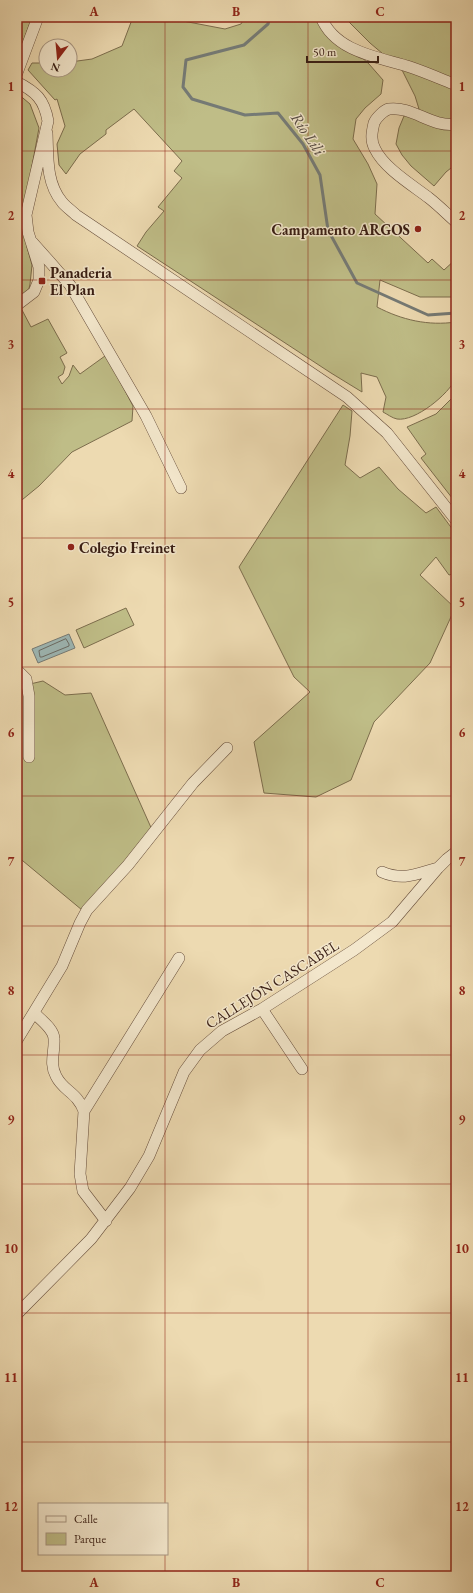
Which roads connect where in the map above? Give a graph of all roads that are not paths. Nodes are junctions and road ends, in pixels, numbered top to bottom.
1 (38, 17) edge
2 (321, 17) edge
3 (17, 73) edge
4 (17, 82) edge
5 (456, 85) edge
6 (456, 124) edge
7 (46, 133) junction
8 (456, 222) edge
9 (32, 242) junction
10 (17, 305) edge
11 (181, 488) dead end
12 (456, 520) edge
13 (17, 670) edge
14 (227, 748) dead end
15 (28, 757) dead end
16 (456, 852) edge
17 (438, 868) junction
18 (382, 872) dead end
19 (179, 958) dead end
20 (262, 1009) junction
21 (34, 1013) junction
22 (17, 1040) edge
23 (302, 1069) dead end
24 (84, 1111) junction
25 (106, 1221) junction
26 (17, 1314) edge

1 - 3 street
2 - 5 street
4 - 7 street
6 - 8 street
7 - 9 street
7 - 12 street
9 - 10 street
9 - 11 street
13 - 15 street
14 - 21 street
16 - 17 street, CALLEJÓN CASCABEL
17 - 18 street
17 - 20 street, CALLEJÓN CASCABEL
19 - 24 street
20 - 23 street
20 - 25 street, CALLEJÓN CASCABEL
21 - 22 street
21 - 24 street
24 - 25 street
25 - 26 street, CALLEJÓN CASCABEL

